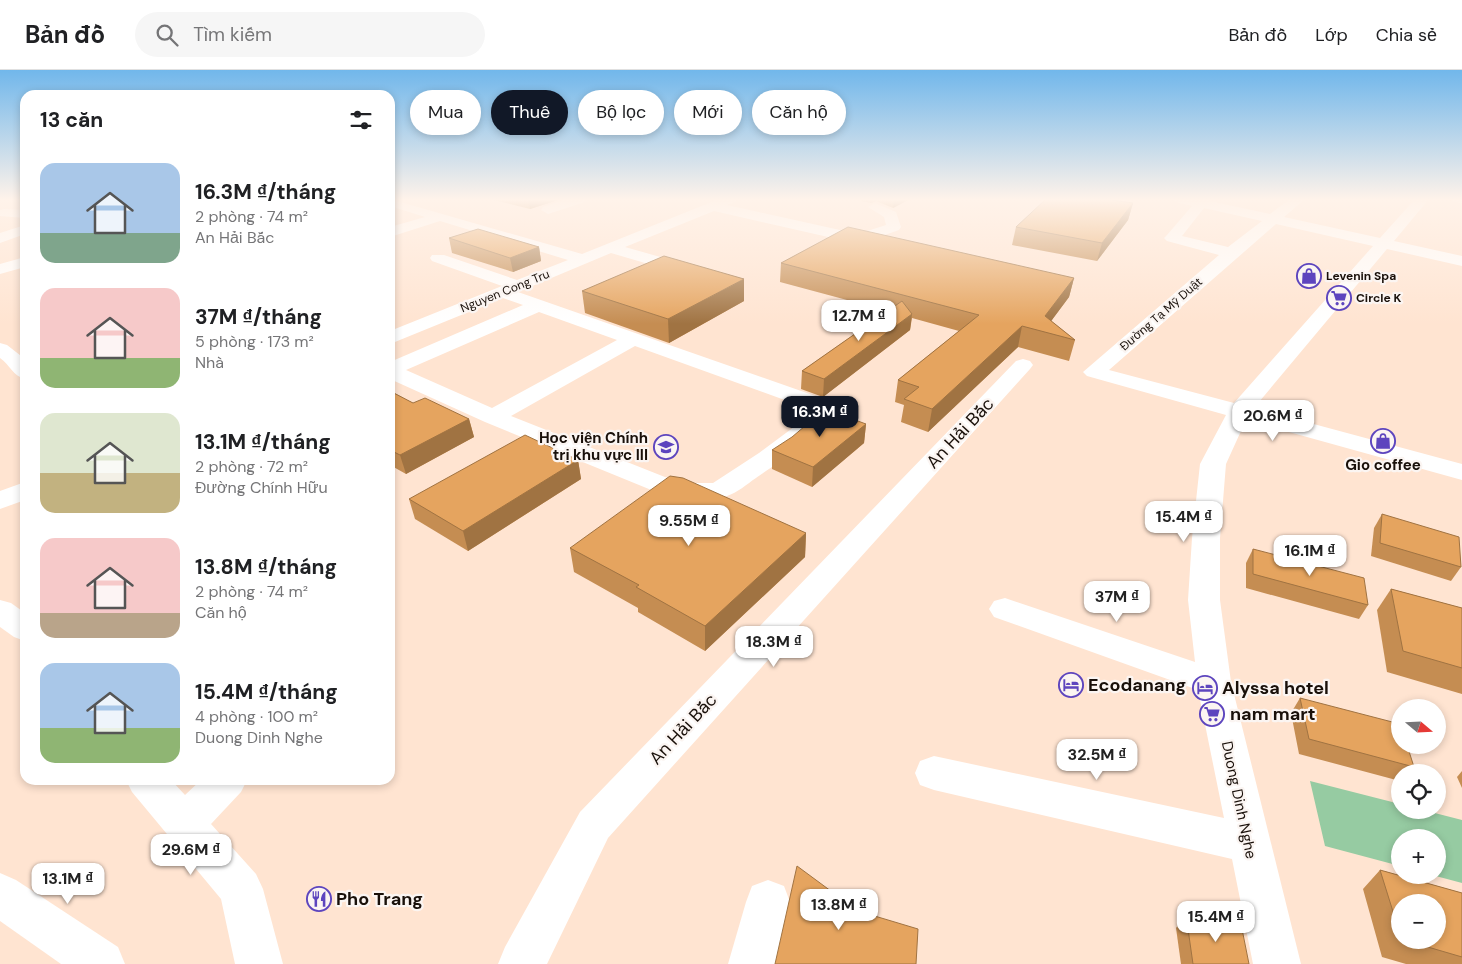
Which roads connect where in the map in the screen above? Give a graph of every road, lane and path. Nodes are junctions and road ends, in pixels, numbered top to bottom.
1 (521, 241) edge
2 (628, 241) edge
3 (1183, 241) edge
4 (1247, 241) edge
5 (1370, 241) edge
6 (1388, 241) edge
7 (1385, 244) junction
8 (610, 248) junction
9 (1231, 253) junction
10 (438, 258) dead end
11 (583, 259) junction
12 (1462, 261) edge
13 (20, 263) edge
14 (679, 268) edge
15 (0, 269) edge
16 (510, 289) junction
17 (539, 305) junction
18 (395, 336) edge
19 (633, 339) junction
20 (0, 349) edge
21 (1023, 365) dead end
22 (20, 367) edge
23 (395, 368) edge
24 (395, 372) edge
25 (1238, 413) junction
26 (493, 417) junction
27 (1462, 472) edge
28 (20, 492) edge
29 (0, 501) edge
30 (1005, 609) dead end
31 (0, 611) edge
32 (20, 625) edge
33 (1214, 682) junction
34 (934, 773) dead end
35 (150, 785) edge
36 (222, 785) edge
37 (183, 824) junction
38 (1248, 843) junction
39 (0, 895) edge
40 (768, 902) dead end
41 (101, 964) edge
42 (259, 964) edge
43 (522, 964) edge
44 (752, 964) edge
45 (1277, 964) edge

1 - 11 street
2 - 8 street, Nguyen Cong Tru
3 - 9 street
4 - 9 street, Đường Tạ Mỹ Duật
5 - 7 street
6 - 7 street, Duong Dinh Nghe
7 - 12 street
7 - 25 street, Duong Dinh Nghe
8 - 11 street, Nguyen Cong Tru
8 - 14 street
9 - 25 street, Đường Tạ Mỹ Duật
10 - 16 street
11 - 16 street, Nguyen Cong Tru
13 - 15 street
16 - 17 street
16 - 18 street, Nguyen Cong Tru
17 - 19 street
17 - 23 street
19 - 26 street
19 - 26 street
20 - 22 street
21 - 43 street, An Hải Bắc
24 - 26 street
25 - 27 street
25 - 33 street, Duong Dinh Nghe
28 - 29 street
30 - 33 street
31 - 32 street
33 - 38 street, Duong Dinh Nghe
34 - 38 street
35 - 37 street
36 - 37 street
37 - 42 street
38 - 45 street, Duong Dinh Nghe
39 - 41 street
40 - 44 street

